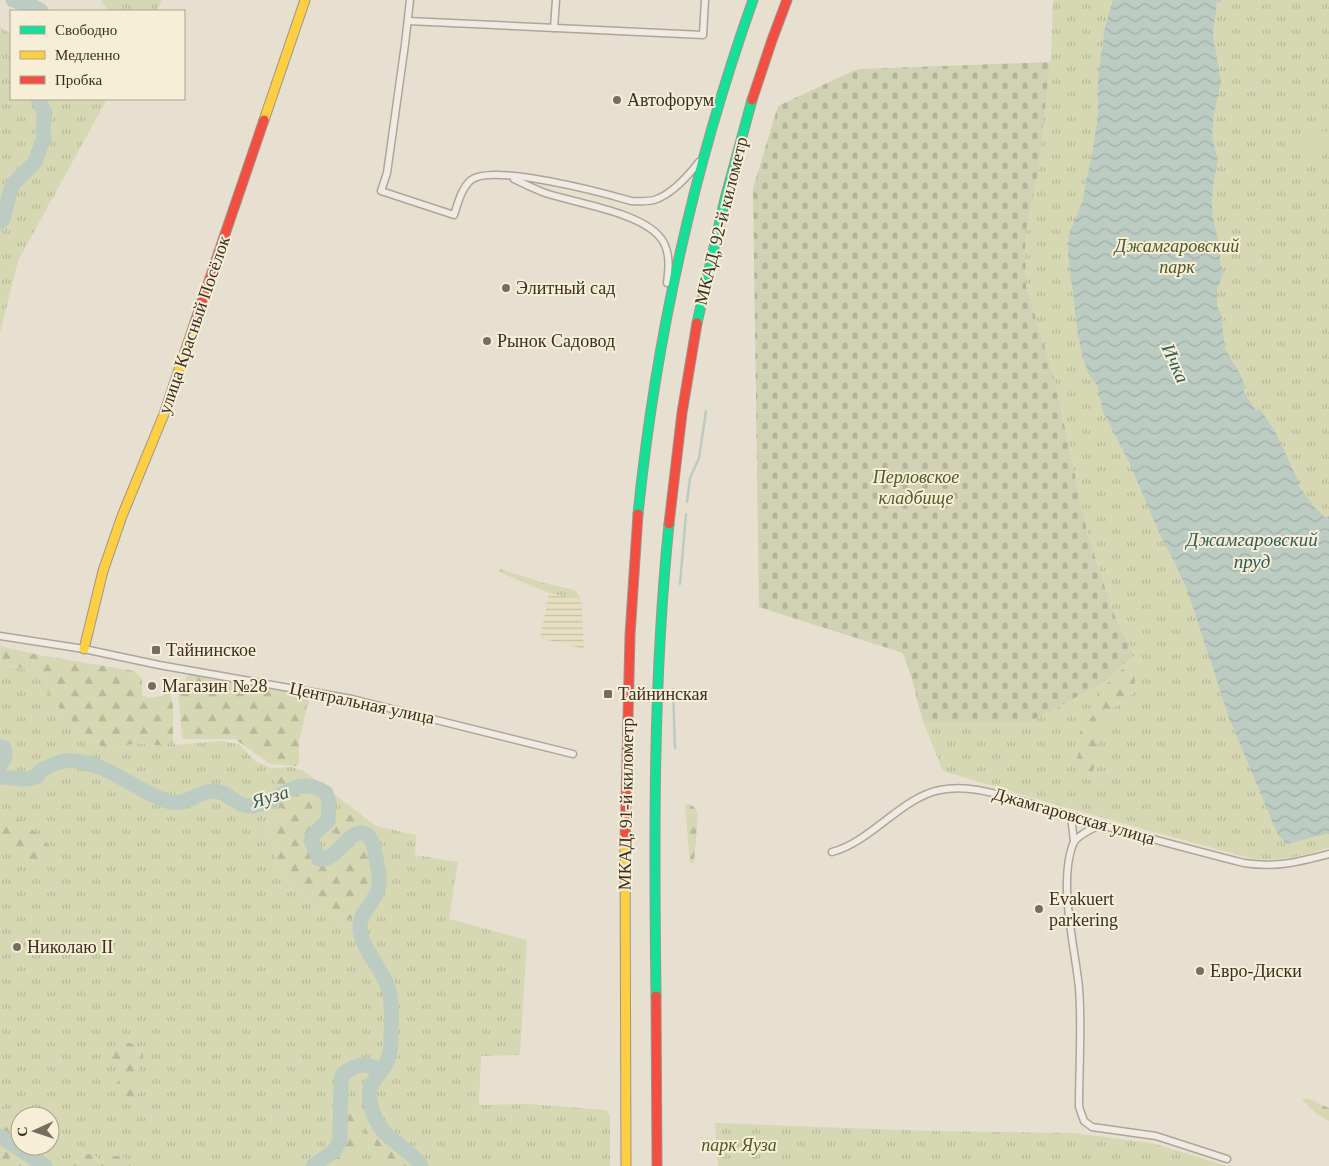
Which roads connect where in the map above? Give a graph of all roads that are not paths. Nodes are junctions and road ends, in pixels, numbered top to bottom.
1 (305, 0) edge
2 (410, 0) edge
3 (556, 0) edge
4 (705, 0) edge
5 (753, 0) edge
6 (787, 0) edge
7 (408, 21) junction
8 (554, 28) junction
9 (704, 155) junction
10 (508, 176) junction
11 (665, 320) junction
12 (646, 444) joint
13 (677, 448) joint
14 (0, 636) edge
15 (84, 649) junction
16 (574, 754) dead end
17 (1071, 816) junction
18 (1100, 825) junction
19 (1074, 842) junction
20 (832, 852) dead end
21 (1329, 854) edge
22 (1227, 1159) dead end
23 (626, 1166) edge
24 (658, 1166) edge

1 - 15 main road, улица Красный Посёлок
2 - 7 street
3 - 8 street
4 - 8 street
5 - 9 main road, МКАД, 92-й километр
6 - 13 main road, МКАД, 92-й километр
7 - 8 street
7 - 10 street
9 - 10 street
9 - 11 main road, МКАД, 92-й километр
10 - 11 street
11 - 12 main road, МКАД, 92-й километр
12 - 23 main road, МКАД, 91-й километр
13 - 24 main road, МКАД, 91-й километр
14 - 15 street, Центральная улица
15 - 16 street, Центральная улица
17 - 18 street, Джамгаровская улица
17 - 19 street
17 - 20 street, Джамгаровская улица
18 - 19 street
18 - 21 street, Джамгаровская улица
19 - 22 street

